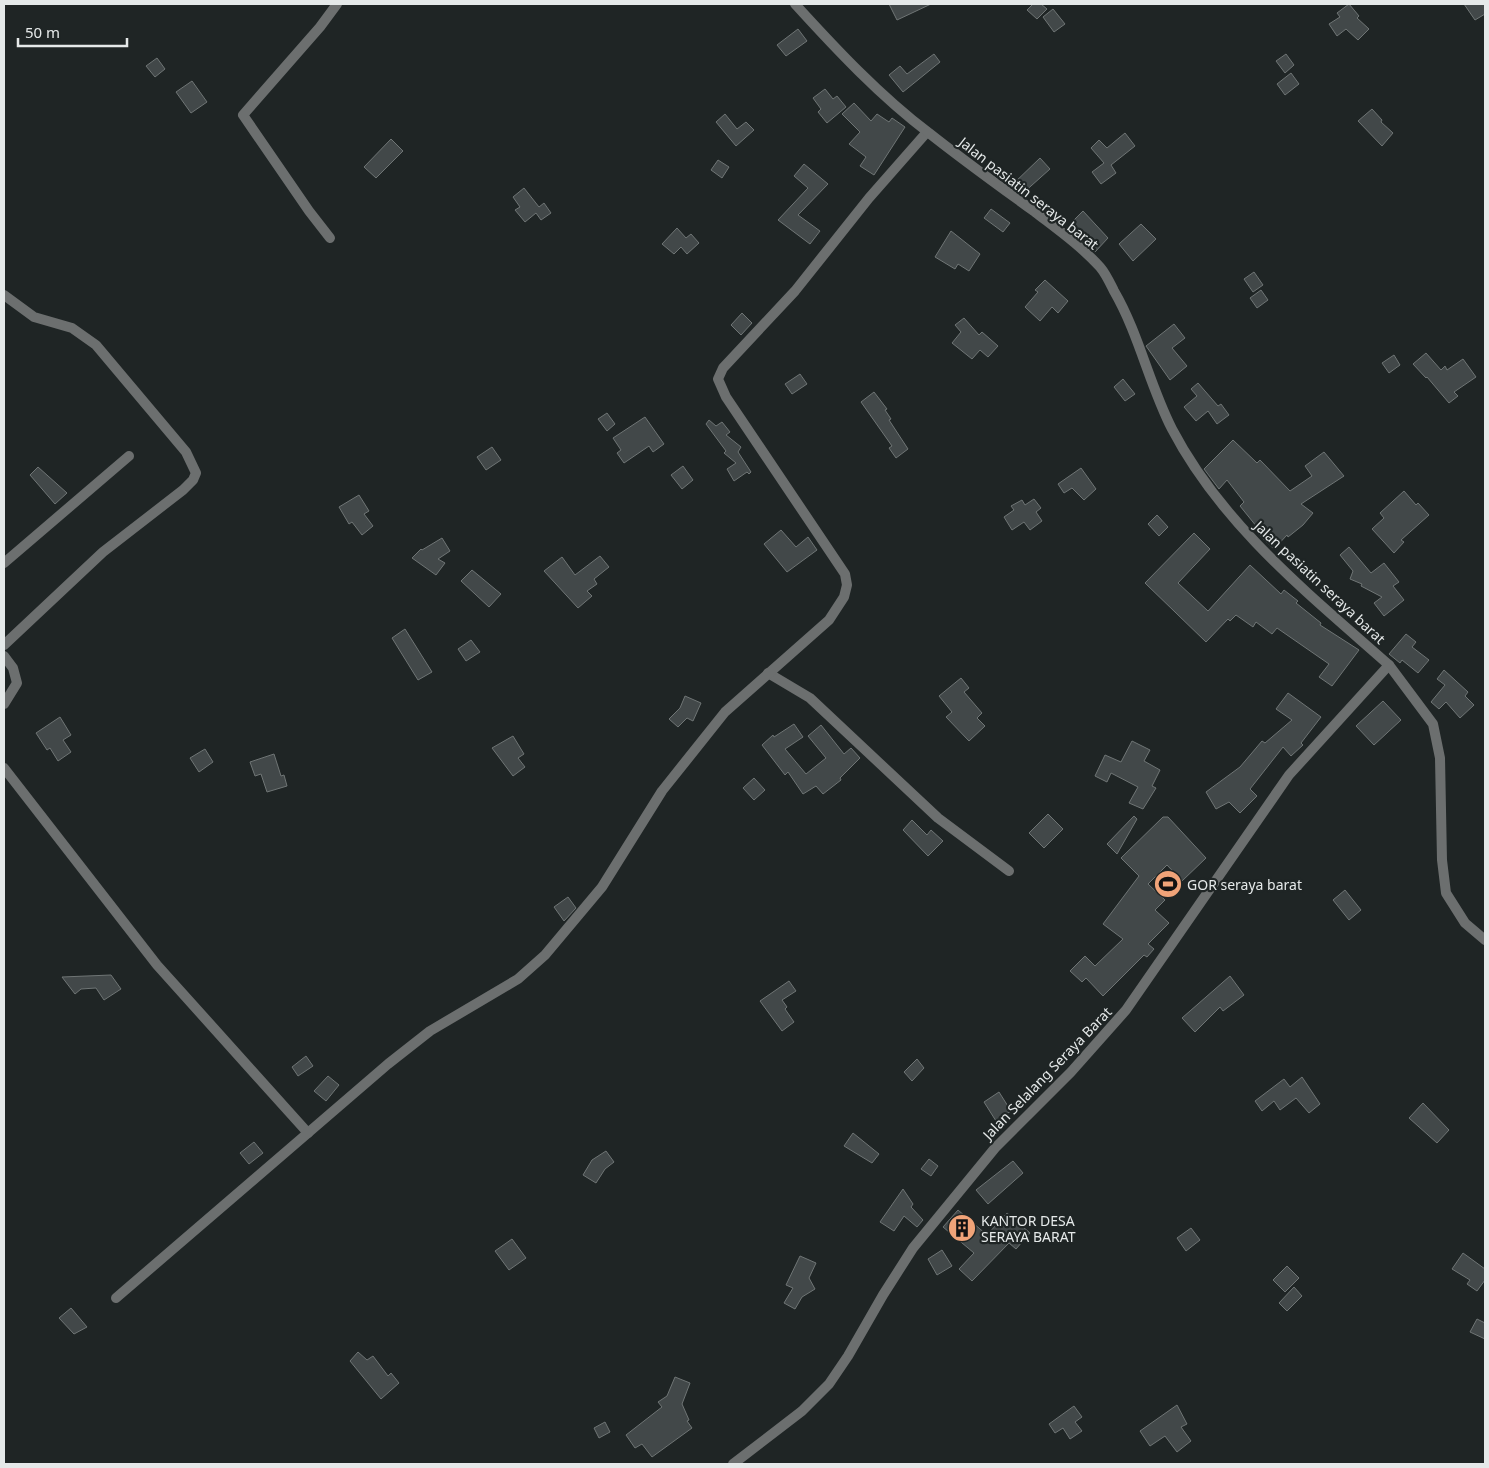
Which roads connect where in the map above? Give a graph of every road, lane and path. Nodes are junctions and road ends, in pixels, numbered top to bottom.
1 (337, 4) edge
2 (795, 4) edge
3 (927, 132) junction
4 (330, 238) dead end
5 (4, 295) edge
6 (130, 456) dead end
7 (4, 563) edge
8 (4, 645) edge
9 (4, 656) edge
10 (1389, 665) junction
11 (768, 674) junction
12 (4, 704) edge
13 (4, 768) edge
14 (1008, 871) dead end
15 (1485, 940) edge
16 (308, 1133) junction
17 (116, 1298) dead end
18 (733, 1464) edge

1 - 4 street
2 - 3 street, Jalan pasiatin seraya barat
3 - 10 street, Jalan pasiatin seraya barat
3 - 11 street
5 - 8 street
6 - 7 street
9 - 12 street
10 - 15 street, Jalan pasiatin seraya barat
10 - 18 street, Jalan Selalang Seraya Barat
11 - 14 street
11 - 16 street
13 - 16 street
16 - 17 street

